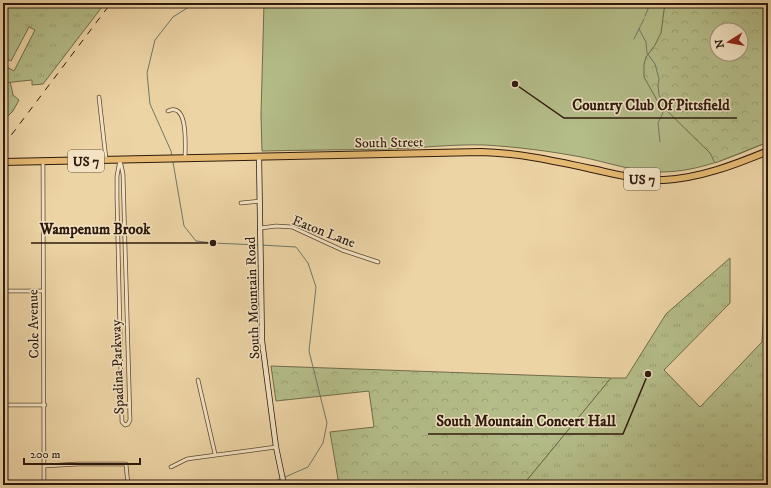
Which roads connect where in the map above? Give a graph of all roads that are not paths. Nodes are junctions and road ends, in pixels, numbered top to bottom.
1 (99, 97) dead end
2 (168, 111) dead end
3 (768, 151) edge
4 (259, 157) junction
5 (185, 159) junction
6 (120, 160) junction
7 (106, 161) junction
8 (4, 162) edge
9 (43, 162) junction
10 (3, 174) edge
11 (260, 201) junction
12 (241, 203) dead end
13 (261, 228) junction
14 (117, 237) junction
15 (124, 237) junction
16 (378, 262) dead end
17 (3, 291) edge
18 (43, 291) junction
19 (119, 299) junction
20 (126, 299) junction
21 (198, 380) dead end
22 (3, 405) edge
23 (45, 405) junction
24 (276, 447) junction
25 (215, 454) junction
26 (44, 466) junction
27 (171, 467) dead end
28 (283, 480) edge
29 (44, 485) edge
30 (128, 485) edge

1 - 7 street
2 - 5 street
3 - 4 highway, South Street / US 7
4 - 5 highway, South Street / US 7
4 - 11 street, South Mountain Road
5 - 6 highway, South Street / US 7
6 - 7 highway, South Street / US 7
6 - 14 street, Spadina Parkway
6 - 15 street, Spadina Parkway
7 - 9 highway, South Street / US 7
8 - 9 highway, South Street / US 7
8 - 10 street
9 - 18 street, Cole Avenue
11 - 12 street
11 - 13 street, South Mountain Road
13 - 16 street, Eaton Lane
13 - 24 street, South Mountain Road
14 - 15 street
14 - 19 street, Spadina Parkway
15 - 20 street, Spadina Parkway
17 - 18 street
18 - 23 street, Cole Avenue
19 - 20 street
19 - 20 street, Spadina Parkway
21 - 25 street
22 - 23 street
23 - 26 street, Cole Avenue
24 - 25 street
24 - 28 street, South Mountain Road
25 - 27 street
26 - 29 street, Cole Avenue
26 - 30 street

